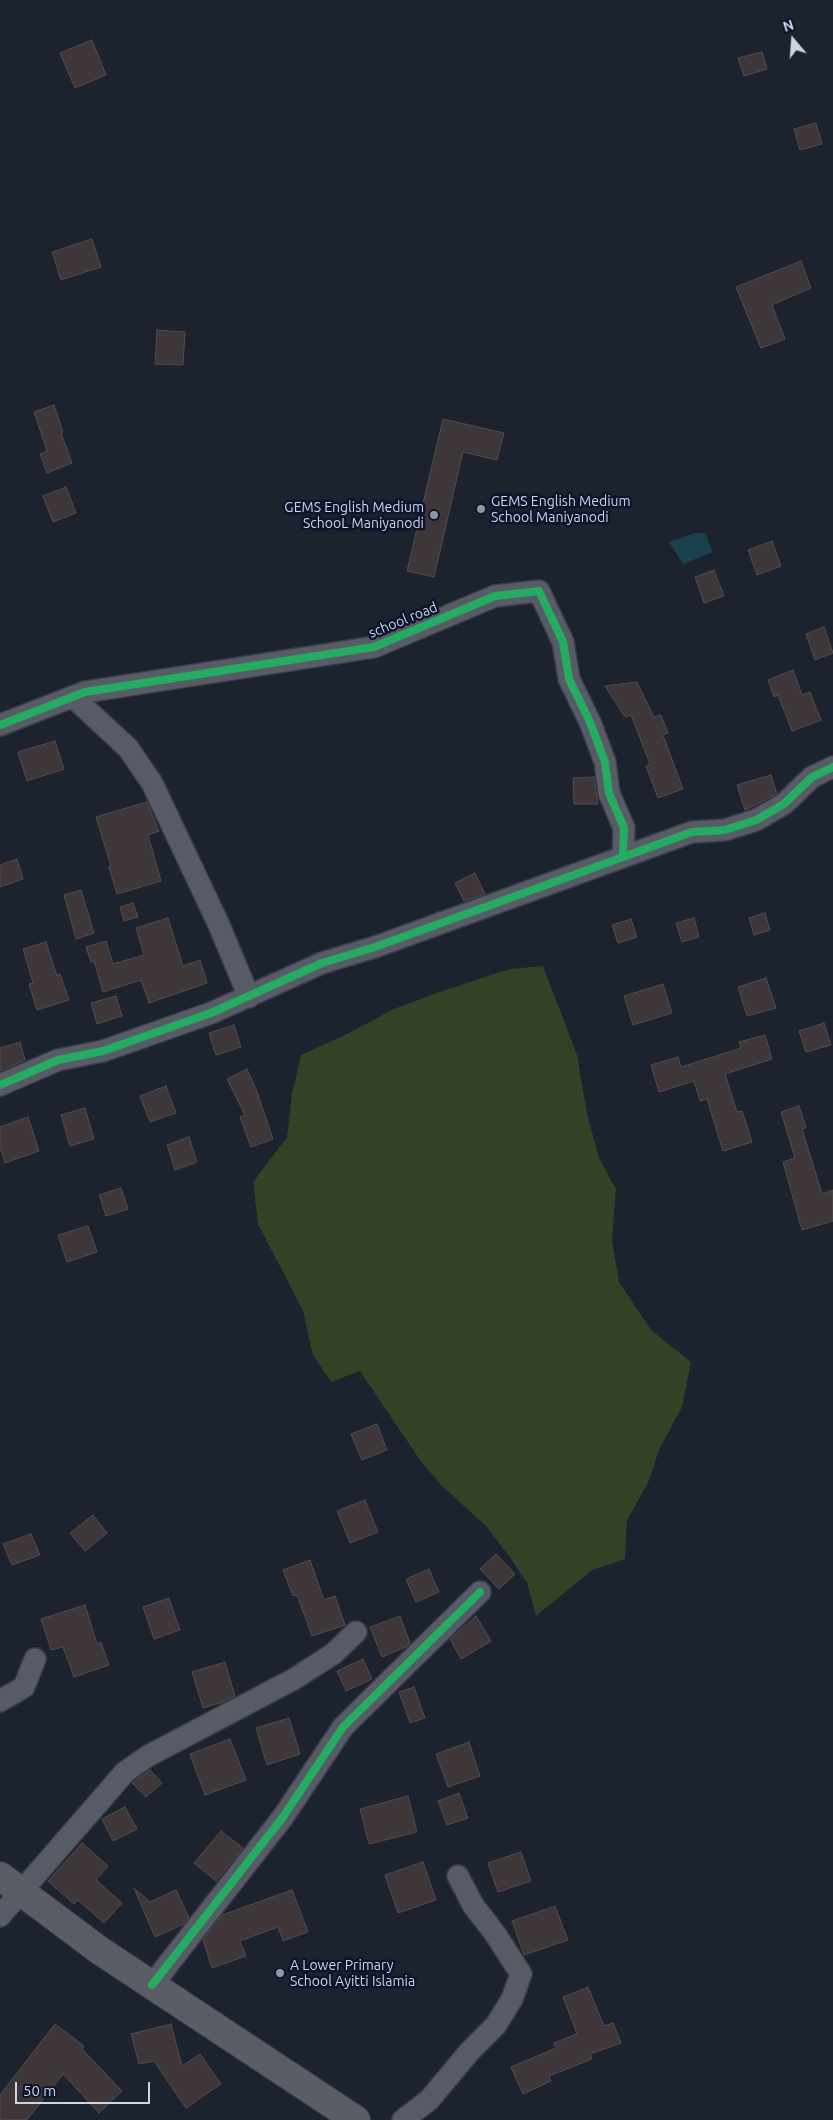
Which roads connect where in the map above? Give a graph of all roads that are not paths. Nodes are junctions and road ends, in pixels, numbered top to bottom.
1 (73, 697) junction
2 (0, 725) edge
3 (833, 767) edge
4 (624, 856) junction
5 (249, 997) junction
6 (0, 1085) edge
7 (480, 1592) dead end
8 (356, 1632) dead end
9 (36, 1659) dead end
10 (0, 1701) edge
11 (458, 1876) dead end
12 (10, 1884) edge
13 (0, 1916) edge
14 (152, 1985) junction
15 (356, 2120) edge
16 (403, 2120) edge

1 - 2 street, school road
1 - 4 street, school road
1 - 5 street
3 - 4 street
4 - 5 street
5 - 6 street
7 - 14 street
8 - 12 street
9 - 10 street
11 - 16 street
12 - 13 street
12 - 14 main road
14 - 15 main road

